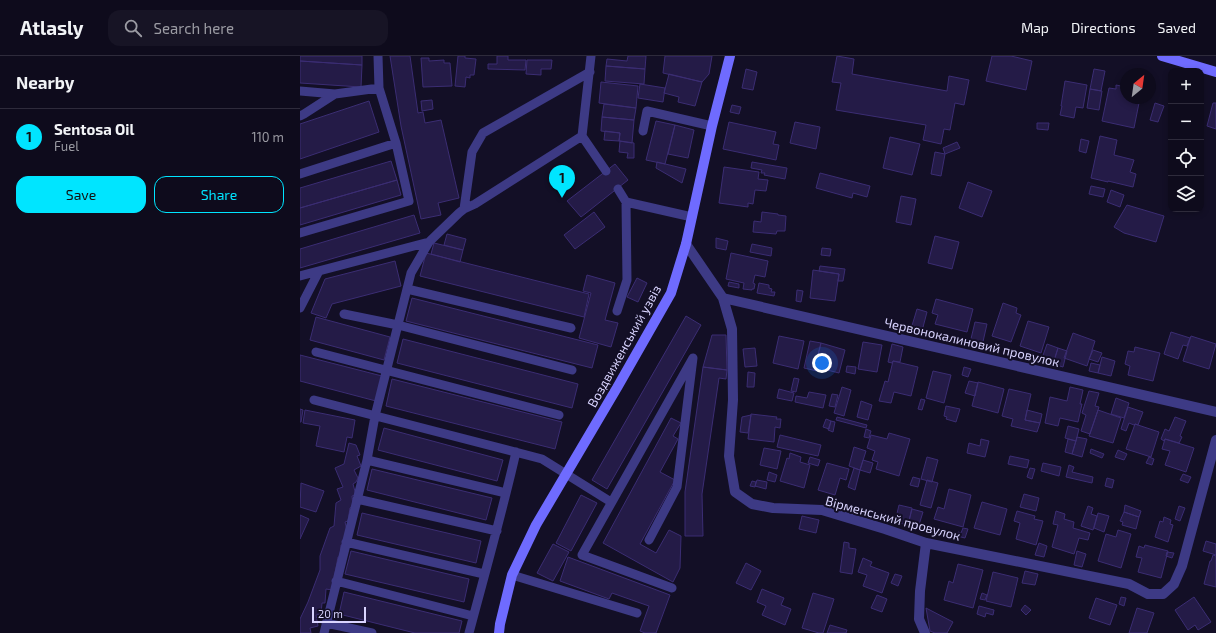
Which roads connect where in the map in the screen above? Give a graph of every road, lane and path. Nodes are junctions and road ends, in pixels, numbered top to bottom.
1 (378, 56) edge
2 (591, 56) edge
3 (730, 56) edge
4 (1162, 56) edge
5 (590, 72) junction
6 (1216, 72) edge
7 (379, 88) junction
8 (300, 91) edge
9 (336, 94) junction
10 (300, 116) edge
11 (712, 126) junction
12 (643, 131) dead end
13 (582, 136) junction
14 (396, 143) junction
15 (606, 171) dead end
16 (300, 174) edge
17 (618, 189) dead end
18 (626, 202) junction
19 (464, 209) junction
20 (692, 217) junction
21 (300, 233) edge
22 (429, 242) junction
23 (686, 244) junction
24 (319, 271) junction
25 (300, 276) edge
26 (407, 289) junction
27 (723, 298) junction
28 (300, 308) edge
29 (617, 311) dead end
30 (344, 314) dead end
31 (398, 325) junction
32 (571, 328) dead end
33 (316, 352) dead end
34 (387, 370) junction
35 (572, 370) dead end
36 (314, 400) dead end
37 (1216, 412) edge
38 (559, 415) dead end
39 (375, 416) junction
40 (1216, 440) edge
41 (516, 452) junction
42 (367, 460) junction
43 (566, 474) junction
44 (506, 493) junction
45 (357, 499) junction
46 (611, 502) junction
47 (497, 531) junction
48 (649, 540) dead end
49 (346, 542) junction
50 (926, 543) junction
51 (484, 574) junction
52 (512, 575) junction
53 (336, 581) junction
54 (672, 588) dead end
55 (637, 613) dead end
56 (473, 616) junction
57 (326, 623) junction
58 (324, 633) edge
59 (372, 633) edge
60 (469, 633) edge
61 (499, 633) edge
62 (925, 633) edge

1 - 7 lane
2 - 5 lane
3 - 11 street, Воздвиженський узвіз
4 - 6 street
5 - 13 lane
5 - 19 lane
7 - 9 lane
7 - 14 lane
8 - 9 lane
9 - 10 lane
11 - 12 lane
11 - 20 street, Воздвиженський узвіз
13 - 15 lane
13 - 19 lane
14 - 16 lane
14 - 21 lane
17 - 18 lane
18 - 20 lane
18 - 29 lane
19 - 22 lane
20 - 23 street, Воздвиженський узвіз
22 - 24 lane
22 - 26 lane
23 - 27 street, Вірменський провулок
23 - 43 street, Воздвиженський узвіз
24 - 25 lane
24 - 28 lane
26 - 31 lane
26 - 32 lane
27 - 37 street, Червонокалиновий провулок
27 - 50 street, Вірменський провулок
30 - 31 lane
31 - 34 lane
31 - 35 lane
33 - 34 lane
34 - 38 lane
34 - 39 lane
36 - 39 lane
39 - 41 lane
39 - 42 lane
40 - 50 street, Вірменський провулок
41 - 43 lane
41 - 44 lane
42 - 44 lane
42 - 45 lane
43 - 46 lane
43 - 52 street, Воздвиженський узвіз
44 - 47 lane
45 - 47 lane
45 - 49 lane
46 - 48 lane
46 - 54 lane
47 - 51 lane
49 - 51 lane
49 - 53 lane
50 - 62 street
51 - 56 lane
52 - 55 lane
52 - 61 street, Воздвиженський узвіз
53 - 56 lane
53 - 57 lane
56 - 60 lane
57 - 58 lane
57 - 59 lane

